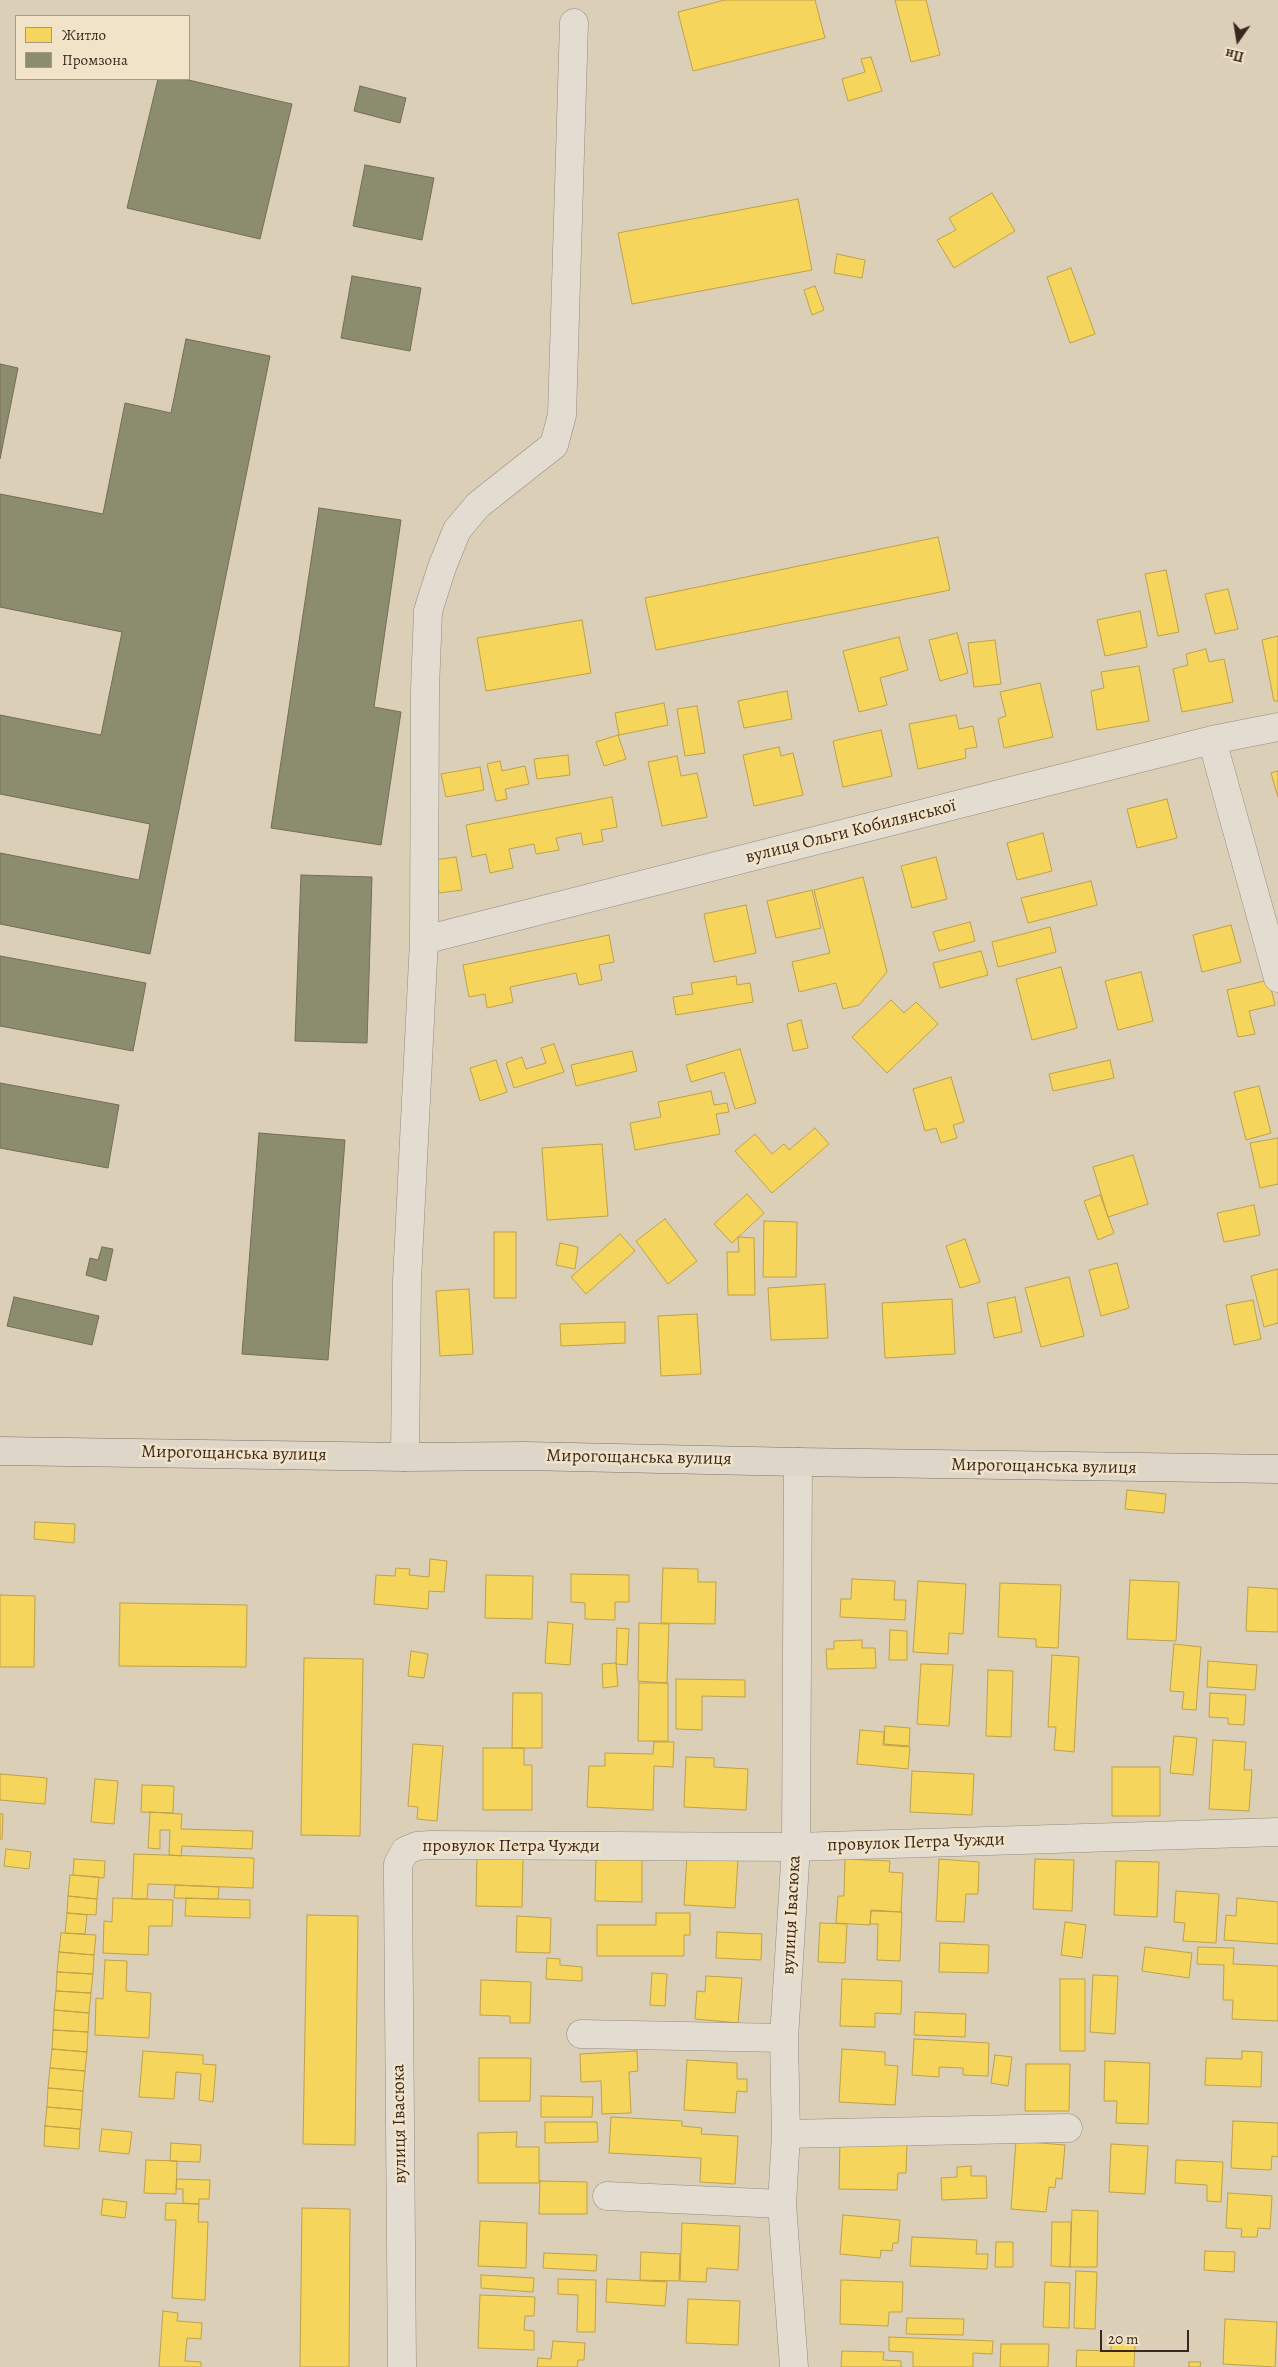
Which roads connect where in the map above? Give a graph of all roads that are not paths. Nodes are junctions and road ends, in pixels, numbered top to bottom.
1 (574, 23) dead end
2 (1278, 726) edge
3 (1212, 740) junction
4 (424, 940) junction
5 (1278, 978) edge
6 (0, 1451) edge
7 (405, 1457) junction
8 (798, 1462) junction
9 (1278, 1469) edge
10 (1278, 1832) edge
11 (796, 1847) junction
12 (398, 1880) joint
13 (581, 2034) dead end
14 (784, 2038) junction
15 (1068, 2128) dead end
16 (786, 2134) junction
17 (607, 2196) dead end
18 (782, 2204) junction
19 (402, 2367) edge
20 (794, 2367) edge

1 - 4 street
2 - 3 street, вулиця Ольги Кобилянської
3 - 4 street, вулиця Ольги Кобилянської
3 - 5 street
4 - 7 street
6 - 7 main road, Мирогощанська вулиця
7 - 8 main road, Мирогощанська вулиця
8 - 9 main road, Мирогощанська вулиця
8 - 11 street, вулиця Івасюка
10 - 11 street, провулок Петра Чужди
11 - 12 street, провулок Петра Чужди
11 - 14 street, вулиця Івасюка
12 - 19 street, вулиця Івасюка
13 - 14 street
14 - 16 street, вулиця Івасюка
15 - 16 street
16 - 18 street, вулиця Івасюка
17 - 18 street
18 - 20 street, вулиця Івасюка

